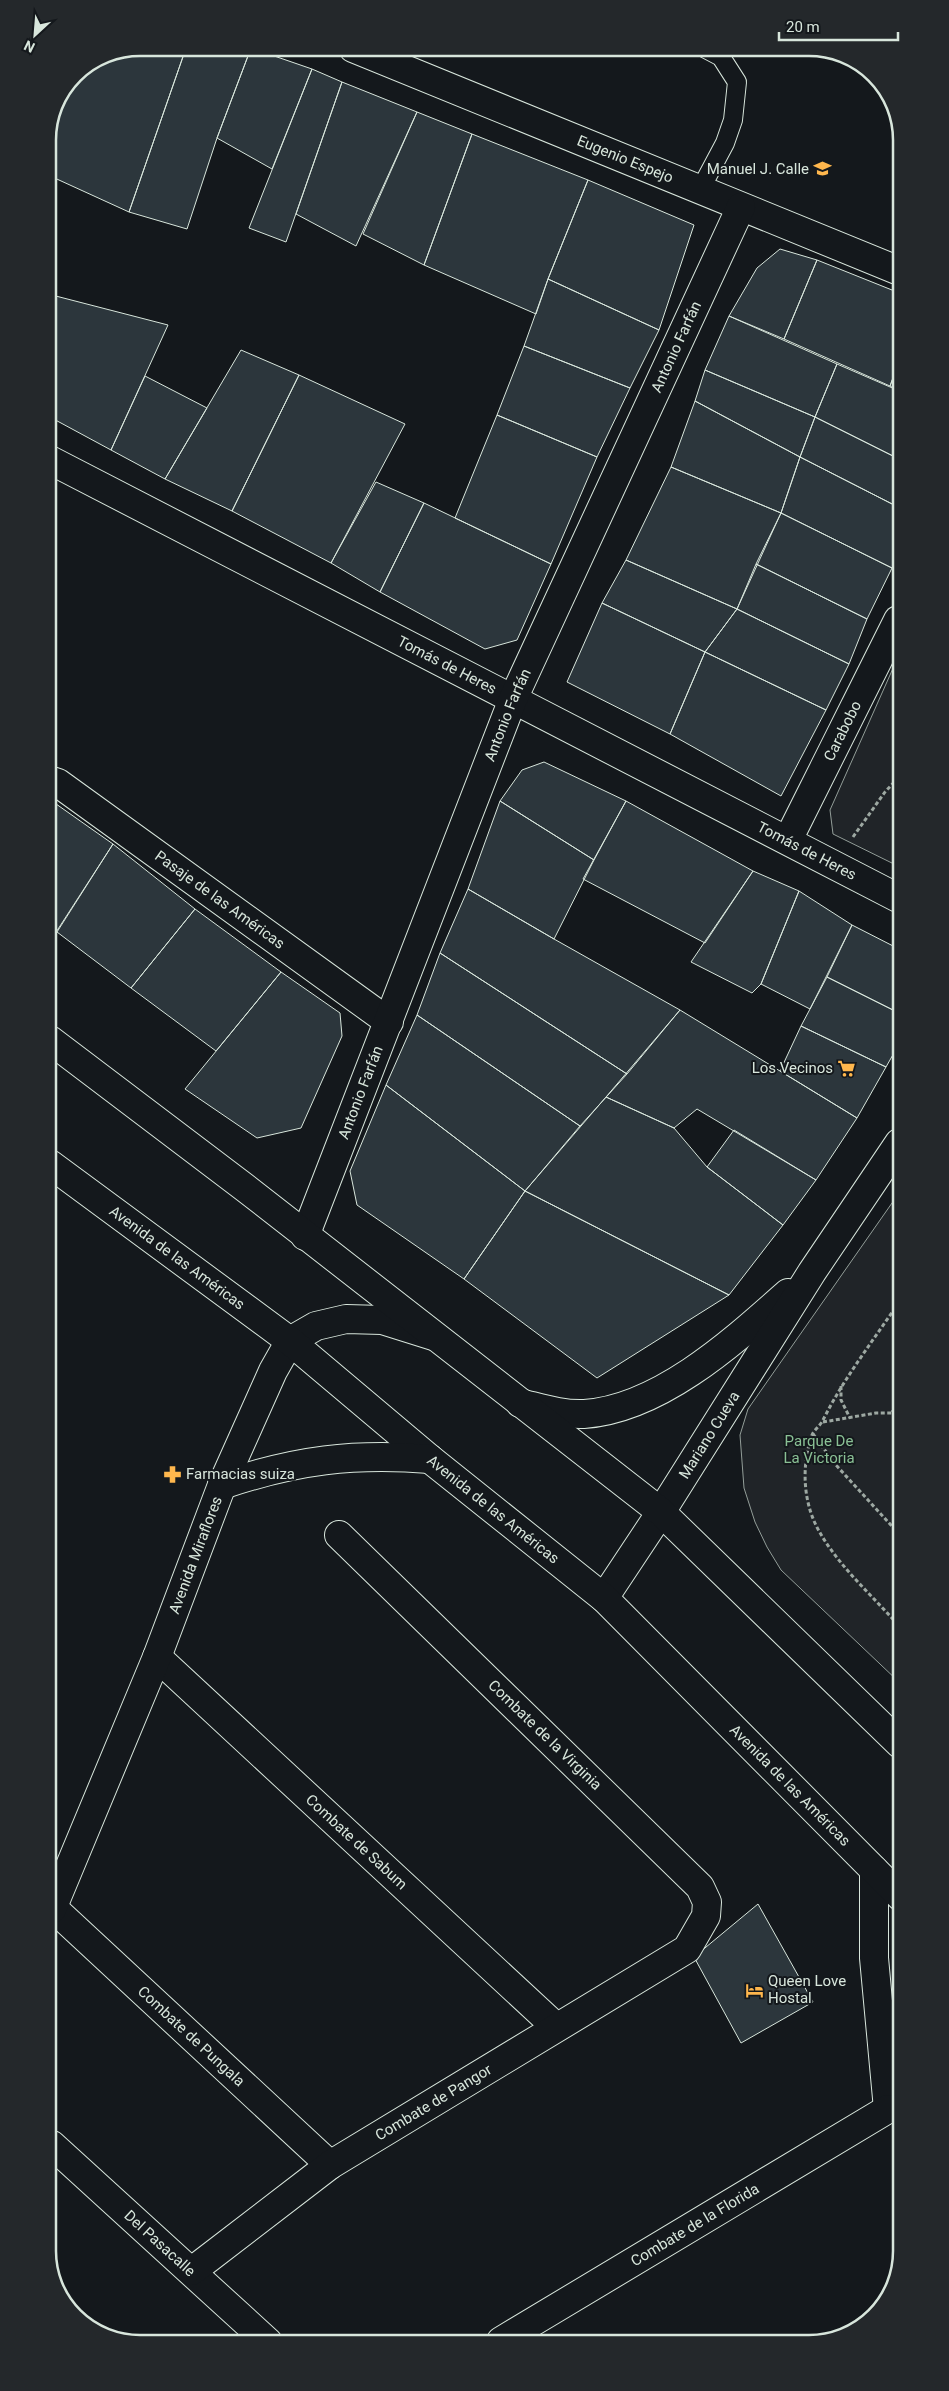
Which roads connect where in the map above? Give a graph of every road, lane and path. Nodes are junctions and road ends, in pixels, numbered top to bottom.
1 (373, 56) edge
2 (719, 56) edge
3 (700, 190) junction
4 (741, 208) junction
5 (893, 268) edge
6 (56, 463) edge
7 (893, 632) edge
8 (513, 699) junction
9 (56, 782) edge
10 (893, 783) edge
11 (851, 839) dead end
12 (788, 840) junction
13 (893, 895) edge
14 (389, 1022) junction
15 (56, 1045) edge
16 (893, 1152) edge
17 (56, 1168) edge
18 (304, 1236) junction
19 (812, 1272) junction
20 (893, 1311) edge
21 (432, 1336) junction
22 (290, 1342) junction
23 (842, 1386) junction
24 (518, 1402) junction
25 (892, 1412) edge
26 (850, 1418) junction
27 (822, 1422) junction
28 (812, 1434) junction
29 (430, 1459) junction
30 (222, 1485) junction
31 (661, 1512) junction
32 (893, 1527) edge
33 (339, 1535) dead end
34 (604, 1598) junction
35 (893, 1619) edge
36 (157, 1657) junction
37 (893, 1737) edge
38 (874, 1870) junction
39 (893, 1889) edge
40 (56, 1898) edge
41 (56, 1912) edge
42 (687, 1949) joint
43 (556, 2027) junction
44 (893, 2103) edge
45 (893, 2119) edge
46 (56, 2149) edge
47 (330, 2165) junction
48 (192, 2271) junction
49 (261, 2335) edge
50 (512, 2335) edge

1 - 3 street, Eugenio Espejo
2 - 3 lane
3 - 4 street, Eugenio Espejo
4 - 5 street, Eugenio Espejo
4 - 8 street, Antonio Farfán
6 - 8 street, Tomás de Heres
7 - 12 street, Carabobo
8 - 12 street, Tomás de Heres
8 - 14 street, Antonio Farfán
9 - 14 street, Pasaje de las Américas
10 - 11 path
12 - 13 street, Tomás de Heres
14 - 18 street, Antonio Farfán
15 - 18 street
16 - 19 street, Mariano Cueva
17 - 22 street, Avenida de las Américas
18 - 21 street
19 - 24 street, Mariano Cueva
19 - 31 street, Mariano Cueva
20 - 23 path
21 - 22 street, Avenida Miraflores
21 - 24 street
22 - 29 street, Avenida de las Américas
22 - 30 street, Avenida Miraflores
23 - 26 path
23 - 27 path
24 - 31 street
25 - 26 path
26 - 27 path
27 - 28 path
28 - 32 path
28 - 35 path
29 - 30 street
29 - 34 street, Avenida de las Américas
30 - 36 street, Avenida Miraflores
31 - 34 street, Mariano Cueva
31 - 37 street
33 - 42 street, Combate de la Virginia
34 - 38 street, Avenida de las Américas
36 - 40 street, Avenida Miraflores
36 - 43 street, Combate de Sabum
38 - 39 street, Avenida de las Américas
38 - 44 street
41 - 47 street, Combate de Pungala
42 - 43 street, Combate de Pangor
43 - 47 street, Combate de Pangor
45 - 50 street, Combate de la Florida
46 - 48 street, Del Pasacalle
47 - 48 street, Combate de Pangor
48 - 49 street, Del Pasacalle

